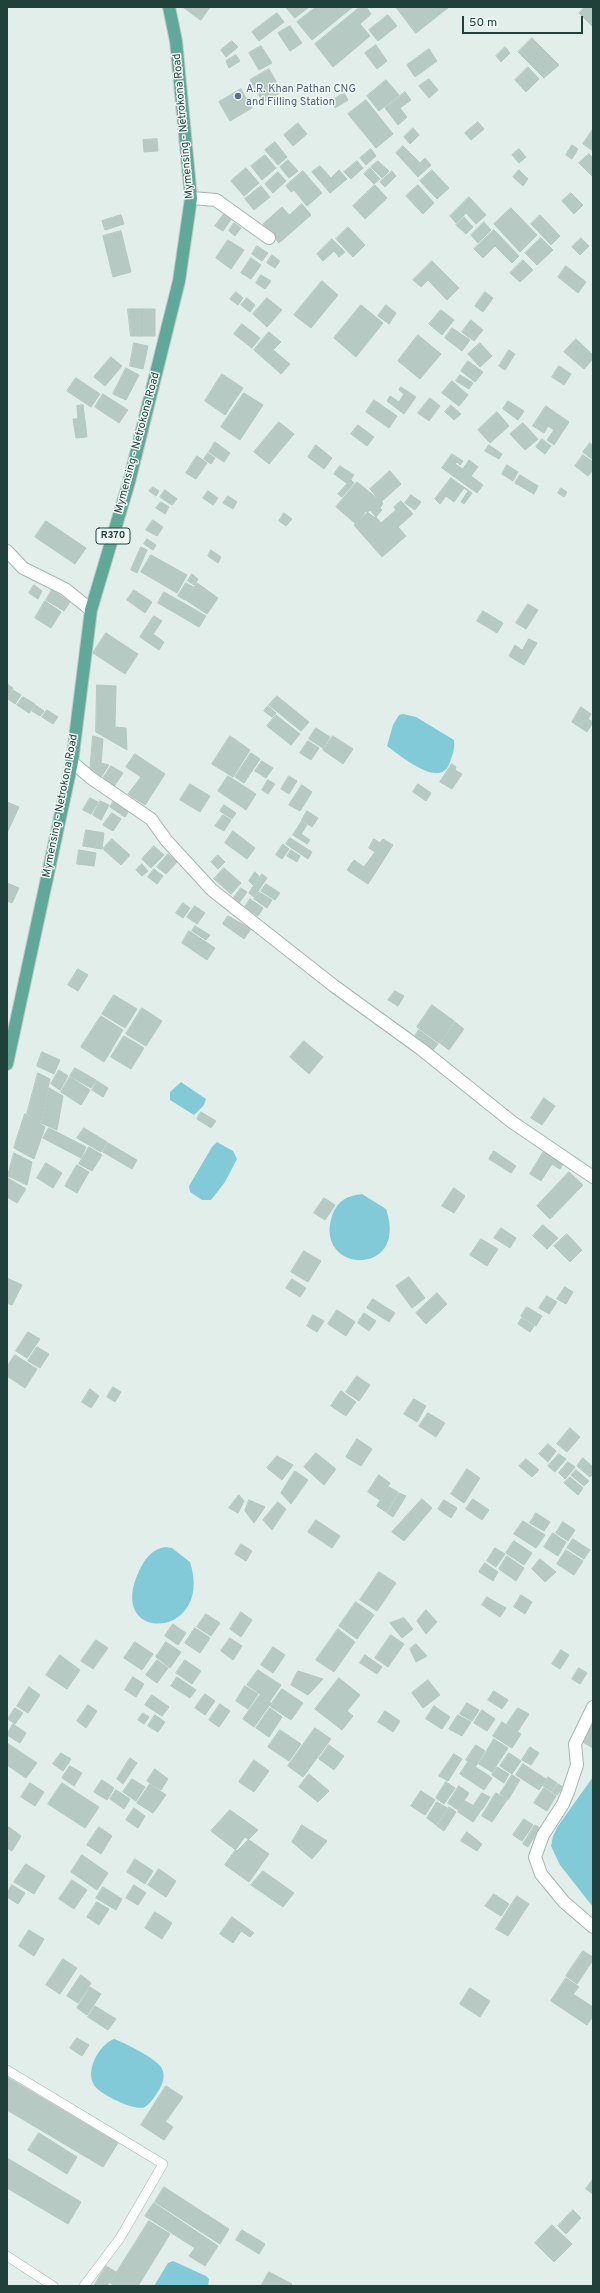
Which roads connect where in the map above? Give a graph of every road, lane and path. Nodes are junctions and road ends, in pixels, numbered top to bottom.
1 (169, 7) edge
2 (191, 198) junction
3 (269, 238) dead end
4 (7, 551) edge
5 (91, 610) junction
6 (72, 762) junction
7 (7, 1064) edge
8 (593, 1177) edge
9 (593, 1707) edge
10 (593, 1927) edge
11 (7, 2070) edge
12 (7, 2256) edge
13 (53, 2286) edge
14 (84, 2286) edge

1 - 2 main road, Mymensing - Netrokona Road / R370
2 - 3 street
2 - 5 main road, Mymensing - Netrokona Road / R370
4 - 5 street
5 - 6 main road, Mymensing - Netrokona Road / R370
6 - 7 main road, Mymensing - Netrokona Road / R370
6 - 8 street
9 - 10 street
11 - 14 lane
12 - 13 lane

